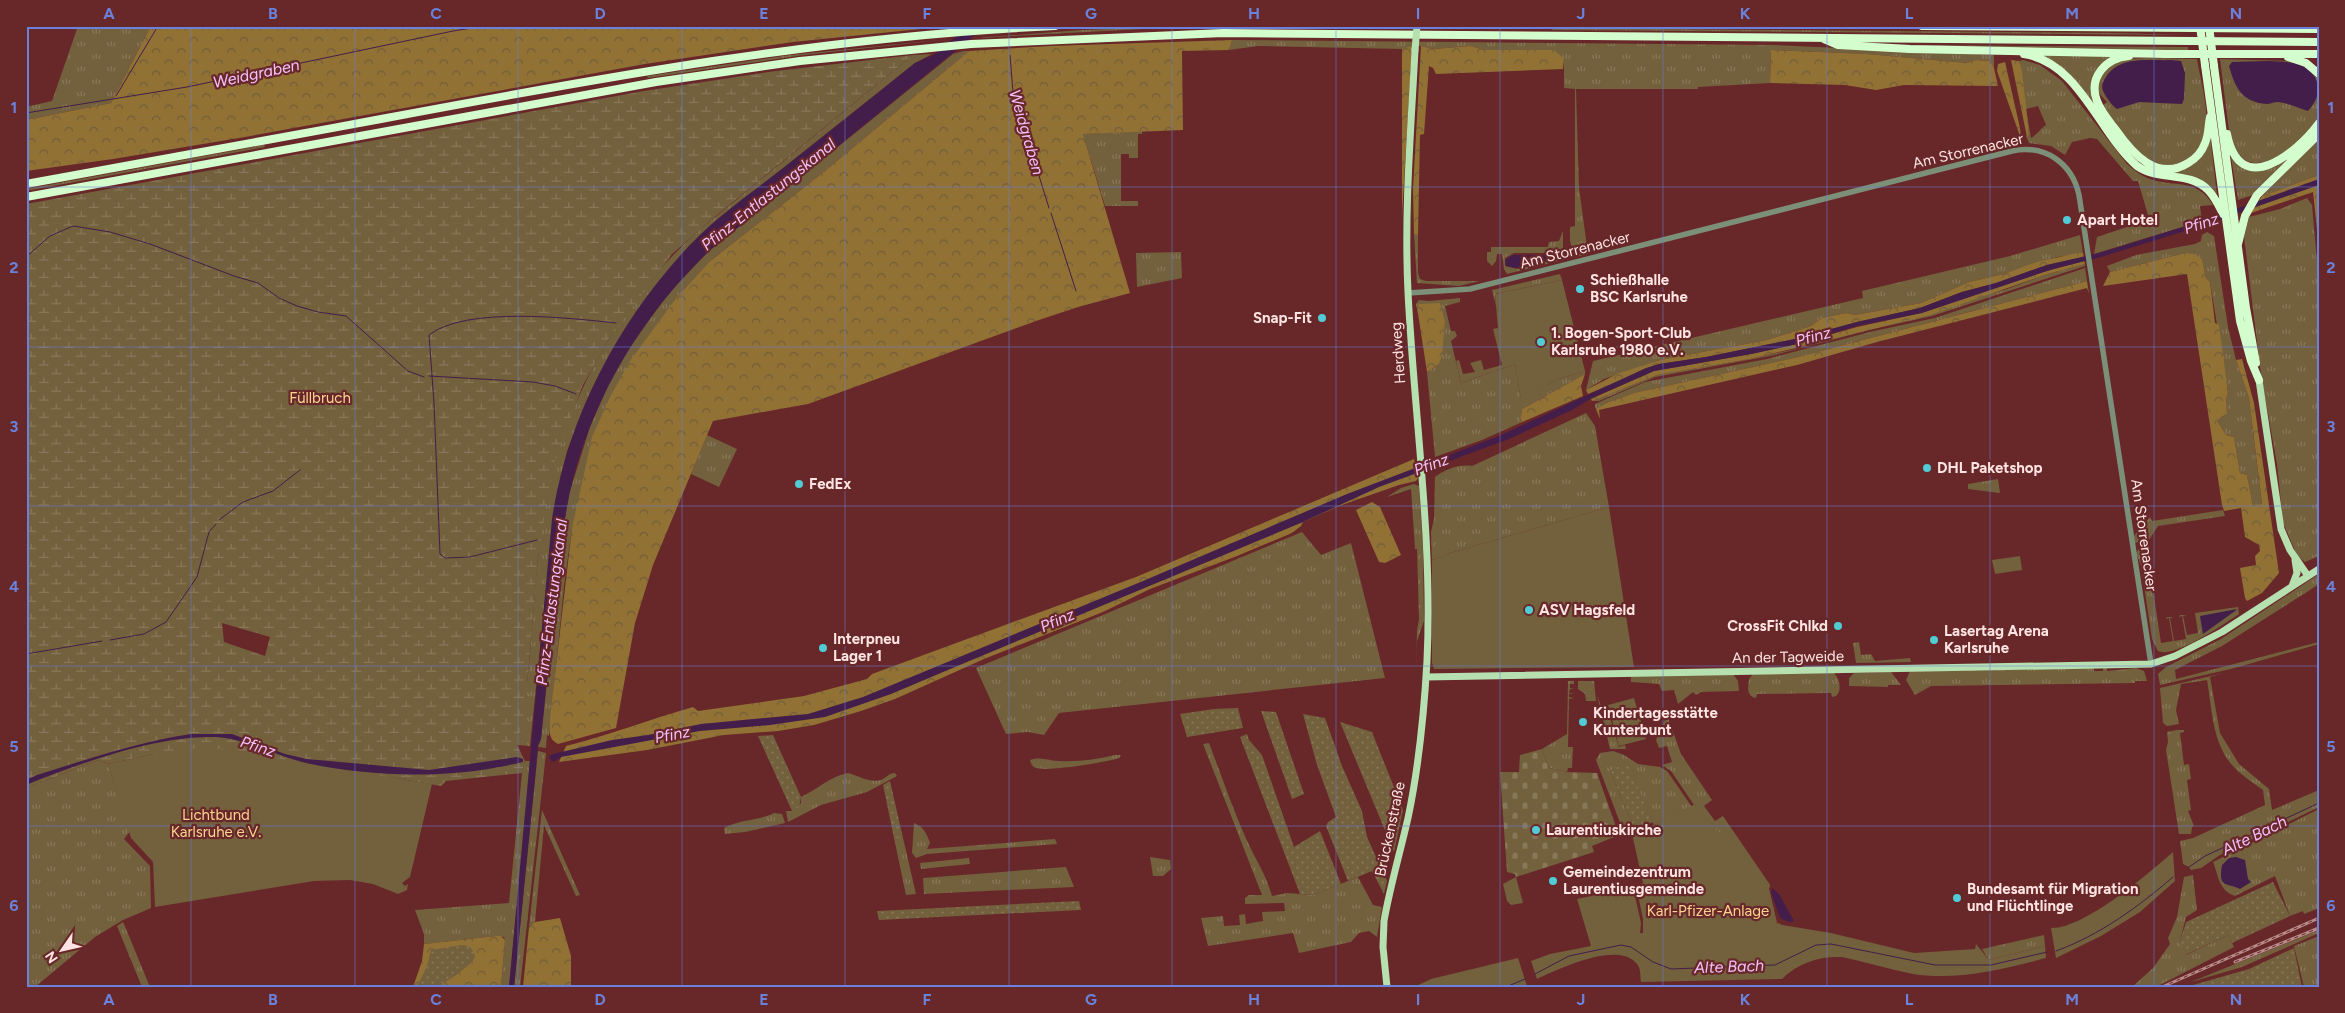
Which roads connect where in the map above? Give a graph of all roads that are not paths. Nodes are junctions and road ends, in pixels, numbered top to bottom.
1 (1054, 26) edge
2 (1417, 26) edge
3 (1922, 26) edge
4 (2200, 26) edge
5 (2209, 26) edge
6 (2319, 30) edge
7 (1819, 37) junction
8 (2319, 42) edge
9 (2015, 50) junction
10 (2166, 54) junction
11 (2319, 54) edge
12 (2281, 55) junction
13 (2210, 65) junction
14 (2319, 74) edge
15 (2211, 110) junction
16 (2220, 114) junction
17 (2319, 123) edge
18 (2319, 134) edge
19 (26, 178) edge
20 (47, 180) junction
21 (26, 184) edge
22 (26, 197) edge
23 (2224, 202) junction
24 (2231, 226) junction
25 (2237, 246) junction
26 (1408, 293) junction
27 (2259, 380) junction
28 (2295, 559) junction
29 (2319, 569) edge
30 (2308, 576) junction
31 (2292, 586) junction
32 (2151, 664) junction
33 (1426, 677) junction
34 (1387, 987) edge

1 - 20 highway
2 - 26 main road, Herdweg, bridge
3 - 6 highway
4 - 13 highway, bridge
5 - 13 highway, bridge
7 - 8 highway
7 - 9 highway
7 - 22 highway
9 - 10 highway
9 - 23 highway
10 - 12 highway
10 - 15 highway
11 - 12 highway
12 - 14 highway
13 - 15 highway
13 - 16 highway
15 - 23 highway
16 - 17 highway
16 - 23 highway
18 - 25 highway
19 - 20 highway
20 - 21 highway
23 - 24 highway
23 - 24 highway
24 - 25 highway
24 - 27 highway
25 - 27 highway
26 - 32 street, Am Storrenacker
26 - 33 main road, Herdweg
27 - 28 main road
28 - 30 main road
28 - 31 main road
29 - 30 main road, An der Tagweide
30 - 31 main road, An der Tagweide
31 - 32 main road, An der Tagweide
32 - 33 main road, An der Tagweide
33 - 34 main road, Brückenstraße

